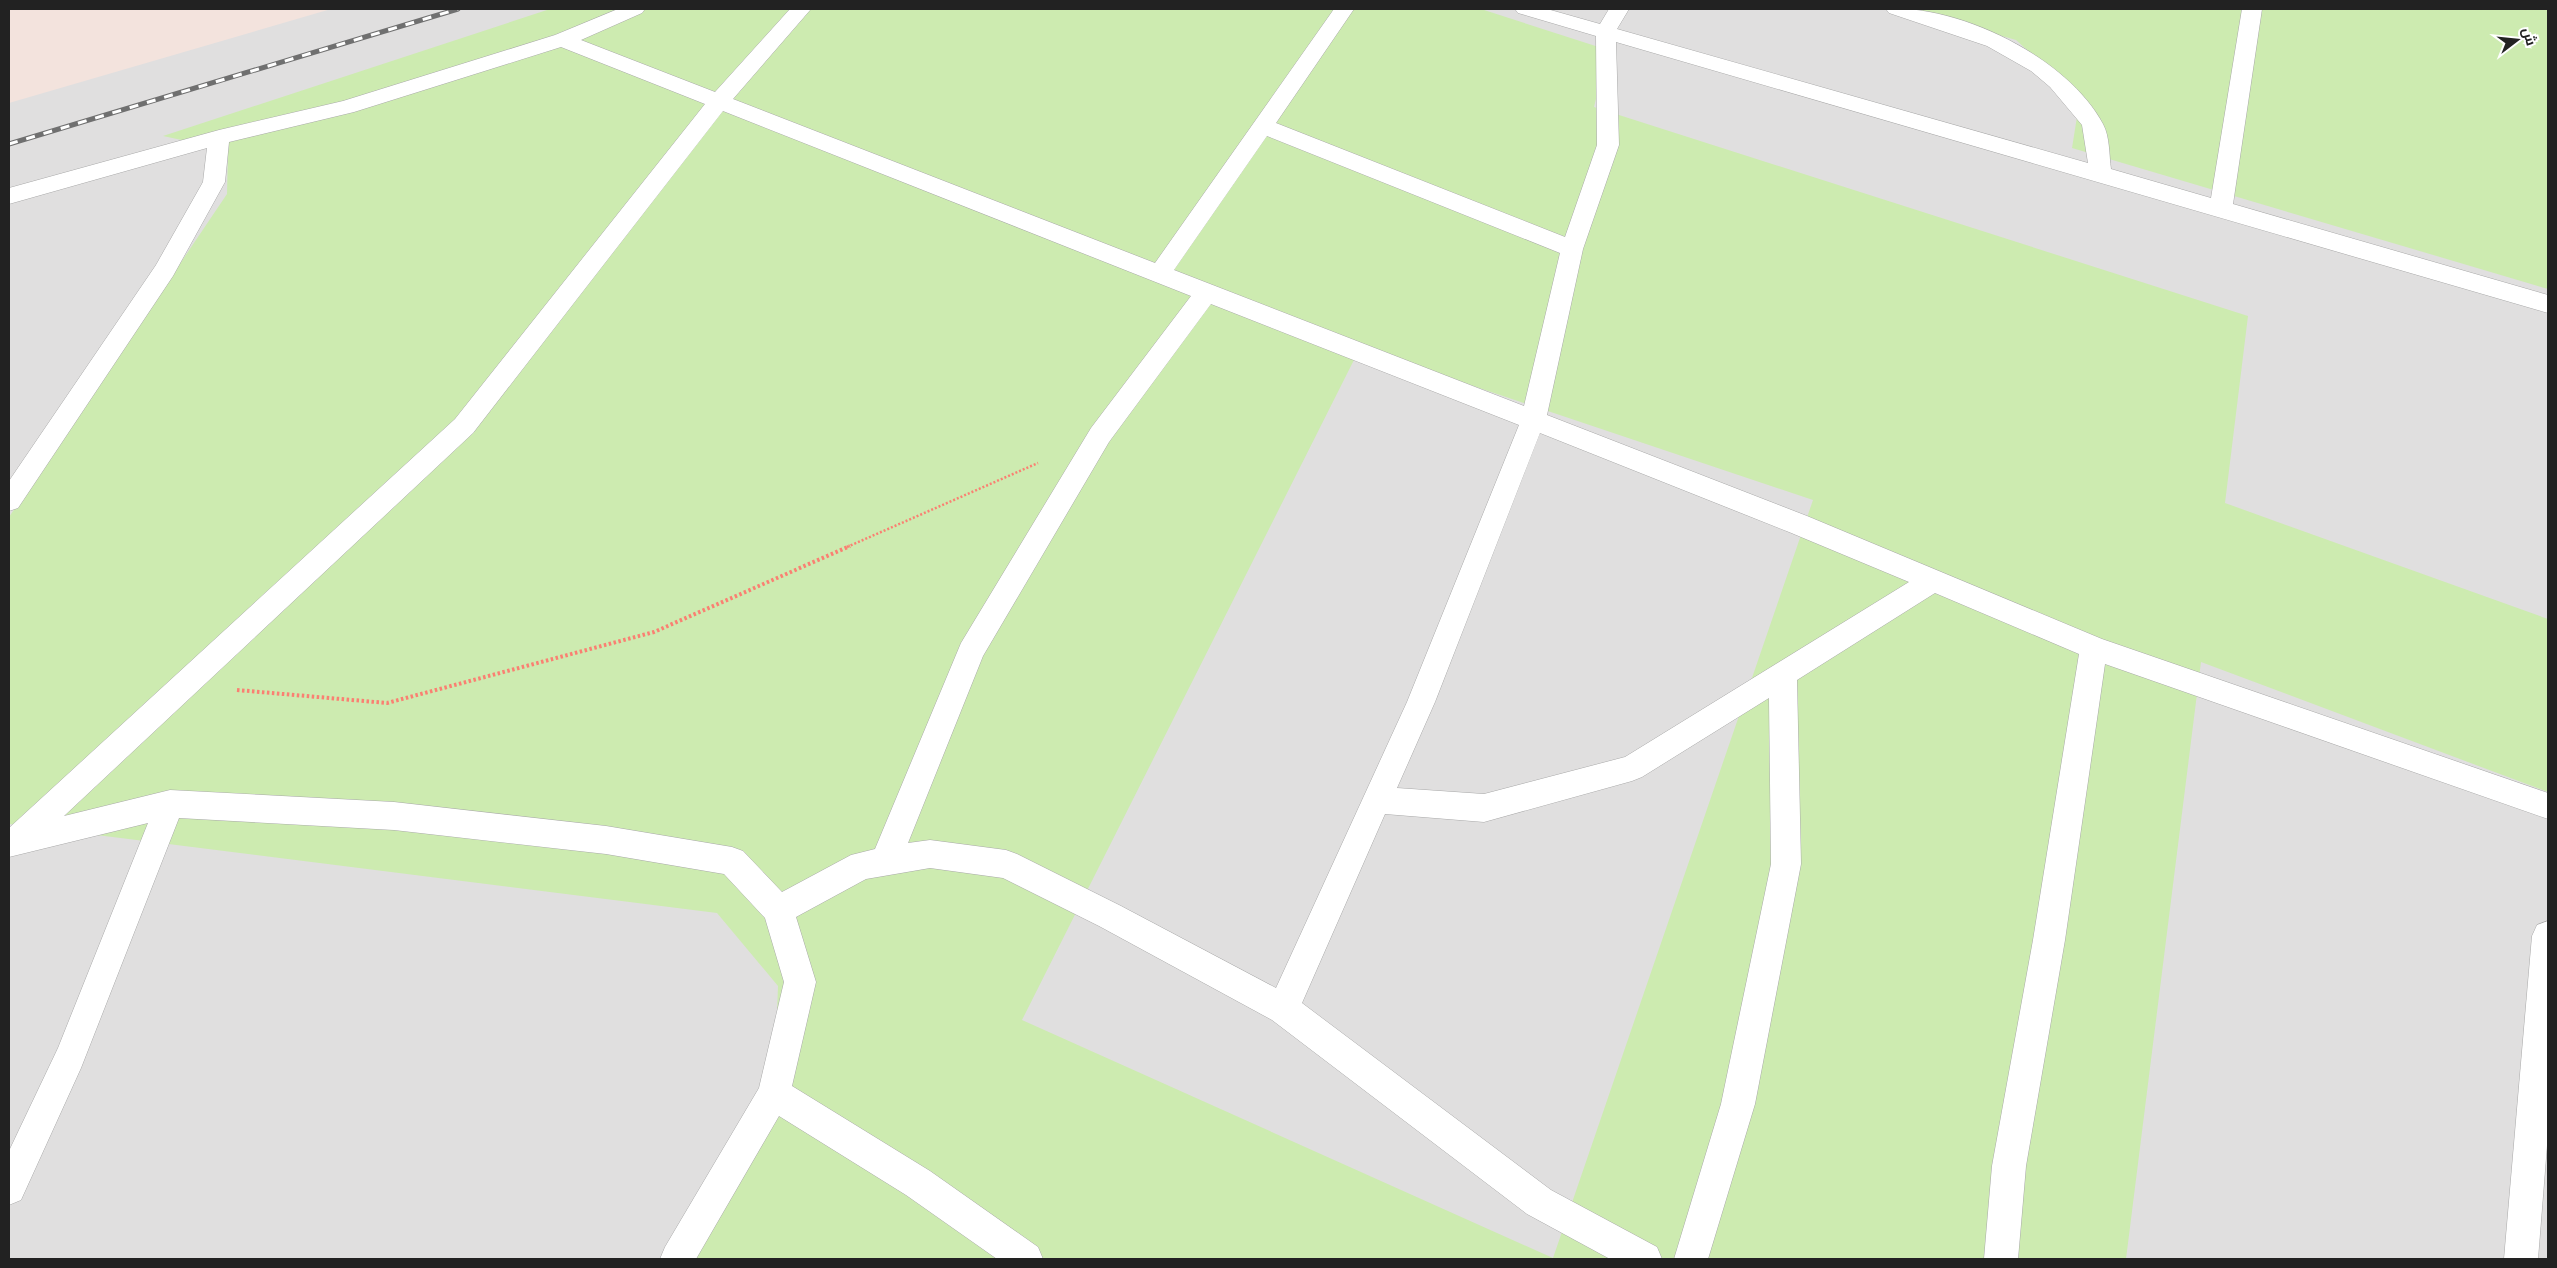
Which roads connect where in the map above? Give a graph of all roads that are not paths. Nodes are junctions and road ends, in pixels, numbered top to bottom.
1 (635, 9) edge
2 (801, 9) edge
3 (1344, 9) edge
4 (1524, 9) edge
5 (1619, 9) edge
6 (1896, 9) edge
7 (2252, 9) edge
8 (1606, 31) junction
9 (562, 40) junction
10 (719, 101) junction
11 (1261, 125) junction
12 (219, 137) junction
13 (2100, 173) junction
14 (9, 196) edge
15 (2221, 208) junction
16 (1572, 249) junction
17 (1160, 273) junction
18 (1207, 292) junction
19 (2548, 304) edge
20 (1533, 420) junction
21 (9, 500) edge
22 (1932, 580) junction
23 (2094, 648) junction
24 (1783, 674) junction
25 (1377, 800) junction
26 (170, 804) junction
27 (2548, 806) edge
28 (13, 841) edge
29 (885, 862) junction
30 (778, 910) junction
31 (2548, 936) edge
32 (1283, 1009) junction
33 (774, 1094) junction
34 (9, 1188) edge
35 (677, 1259) edge
36 (1026, 1259) edge
37 (1644, 1259) edge
38 (1691, 1259) edge
39 (2001, 1259) edge
40 (2522, 1259) edge

1 - 9 street
2 - 10 street
3 - 11 street
4 - 8 street
5 - 8 street
6 - 13 street
7 - 15 street
8 - 13 street
8 - 16 street
9 - 10 street
9 - 12 street
10 - 17 street
10 - 28 street
11 - 16 street
11 - 17 street
12 - 14 street
12 - 21 street
13 - 15 street
15 - 19 street
16 - 20 street
17 - 18 street
18 - 20 street
18 - 29 street
20 - 22 street
20 - 25 street
22 - 23 street
22 - 24 street
23 - 27 street
23 - 39 street
24 - 25 street
24 - 38 street
25 - 32 street
26 - 28 street
26 - 30 street
26 - 34 street
29 - 30 street
29 - 32 street
30 - 33 street
31 - 40 street
32 - 37 street
33 - 35 street
33 - 36 street

